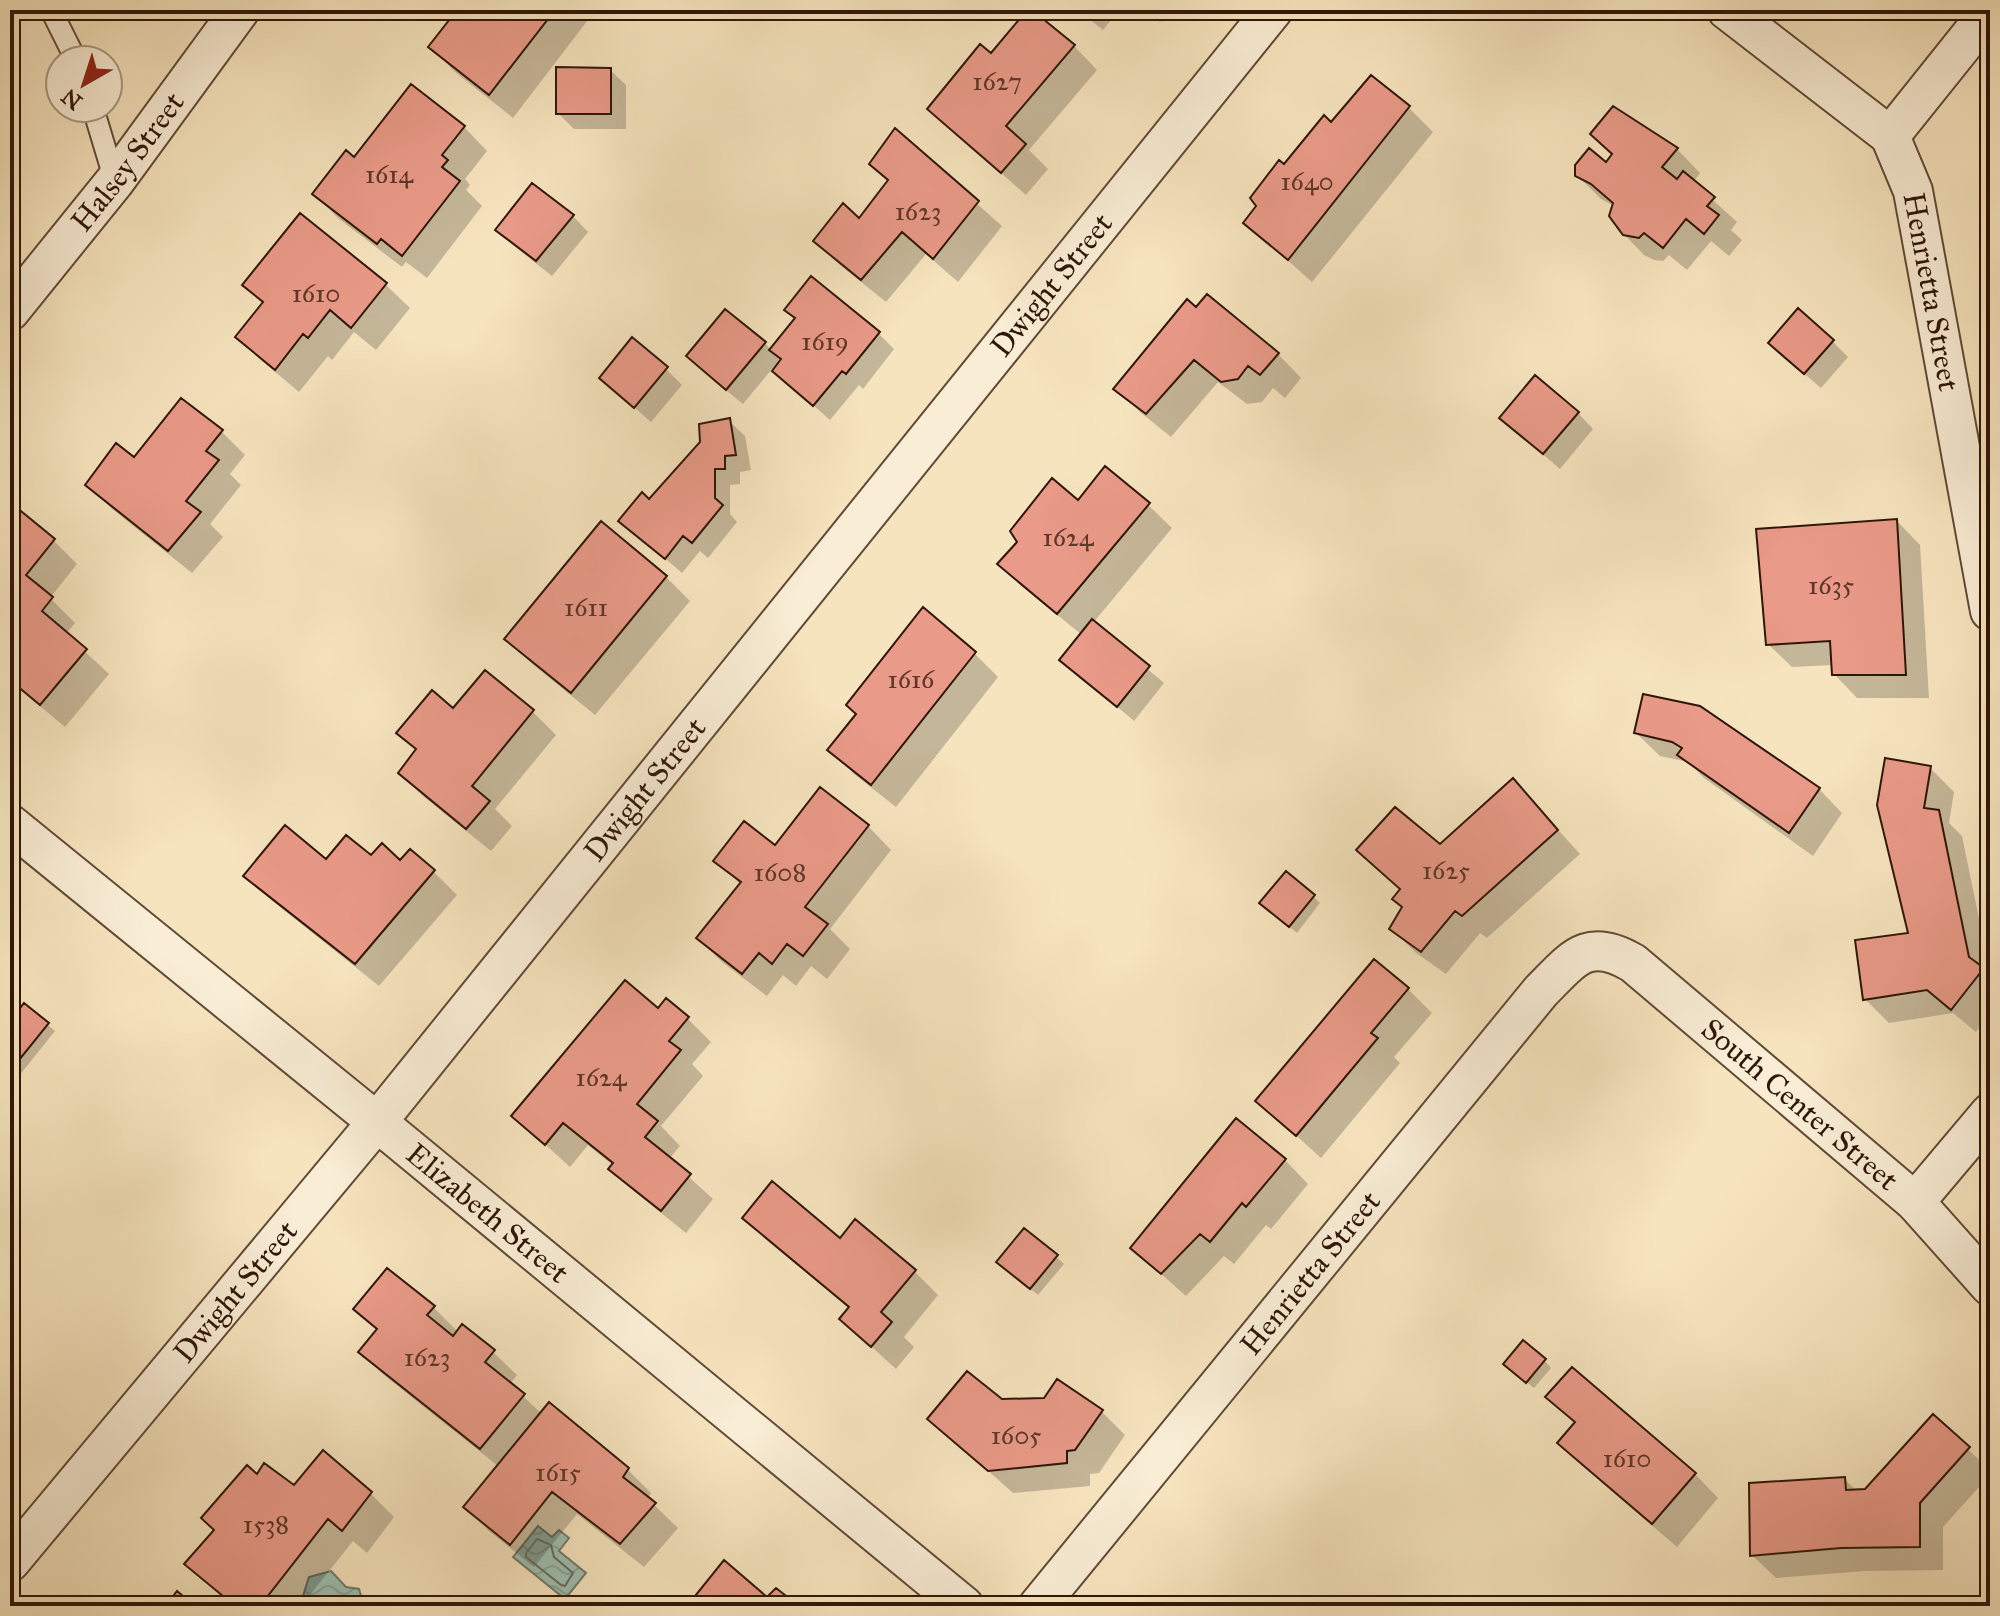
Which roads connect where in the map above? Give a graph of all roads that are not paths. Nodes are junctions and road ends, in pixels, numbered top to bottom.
1 (51, 10) edge
2 (240, 10) edge
3 (1273, 10) edge
4 (1727, 10) edge
5 (1990, 11) edge
6 (68, 44) edge
7 (98, 124) edge
8 (1890, 136) junction
9 (115, 181) junction
10 (10, 311) edge
11 (1990, 611) edge
12 (10, 824) edge
13 (1590, 950) joint
14 (1990, 1113) edge
15 (377, 1122) junction
16 (1915, 1202) junction
17 (1990, 1286) edge
18 (10, 1562) edge
19 (964, 1606) edge
20 (1038, 1606) edge

1 - 6 lane
2 - 9 street, Halsey Street
3 - 15 street, Dwight Street
4 - 8 street
5 - 8 street
7 - 9 lane
8 - 11 street, Henrietta Street
9 - 10 street, Halsey Street
12 - 15 street, Elizabeth Street
13 - 16 street, South Center Street
13 - 20 street, Henrietta Street
14 - 16 street
15 - 18 street, Dwight Street
15 - 19 street, Elizabeth Street
16 - 17 street, South Center Street

